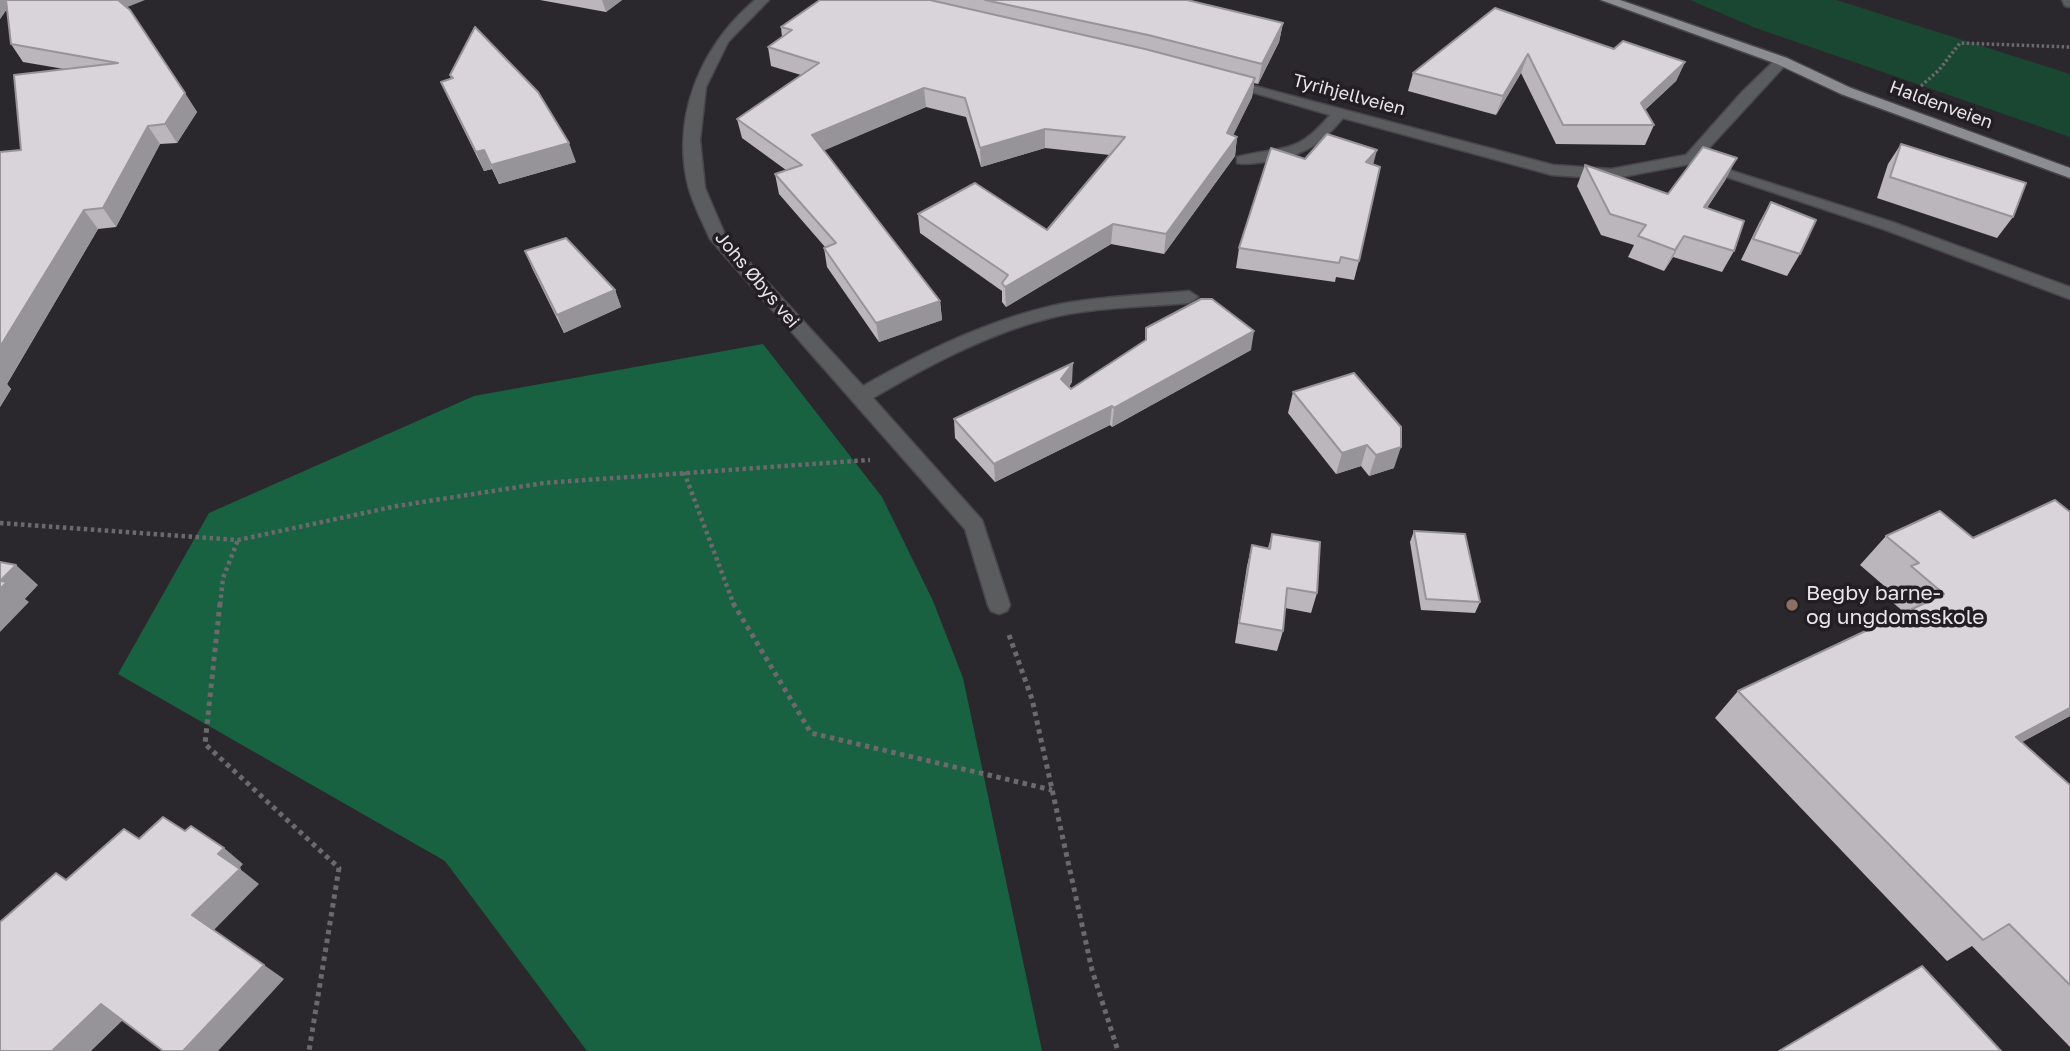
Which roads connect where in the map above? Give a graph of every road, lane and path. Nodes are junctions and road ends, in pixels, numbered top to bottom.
1 (763, 0) edge
2 (1607, 0) edge
3 (2070, 47) edge
4 (1782, 61) junction
5 (1802, 69) junction
6 (1211, 78) edge
7 (1918, 89) dead end
8 (1340, 113) junction
9 (1690, 159) junction
10 (2070, 159) edge
11 (1242, 160) dead end
12 (2070, 173) edge
13 (2070, 293) edge
14 (1189, 297) dead end
15 (860, 396) junction
16 (916, 457) junction
17 (684, 472) junction
18 (0, 523) edge
19 (239, 540) junction
20 (999, 605) joint
21 (1052, 790) junction
22 (309, 1051) edge
23 (1118, 1051) edge

1 - 15 street, Johs Øbys vei
2 - 4 main road, Haldenveien
3 - 7 path
4 - 5 main road, Haldenveien
4 - 9 street
5 - 10 main road, Haldenveien
5 - 12 main road, Haldenveien
6 - 8 street, Tyrihjellveien
8 - 9 street, Tyrihjellveien
8 - 11 street
9 - 13 street
14 - 15 street
15 - 16 street, Johs Øbys vei
16 - 17 path
16 - 20 street, Johs Øbys vei
17 - 19 path
17 - 21 path
18 - 19 path
19 - 22 path
20 - 21 path
21 - 23 path

